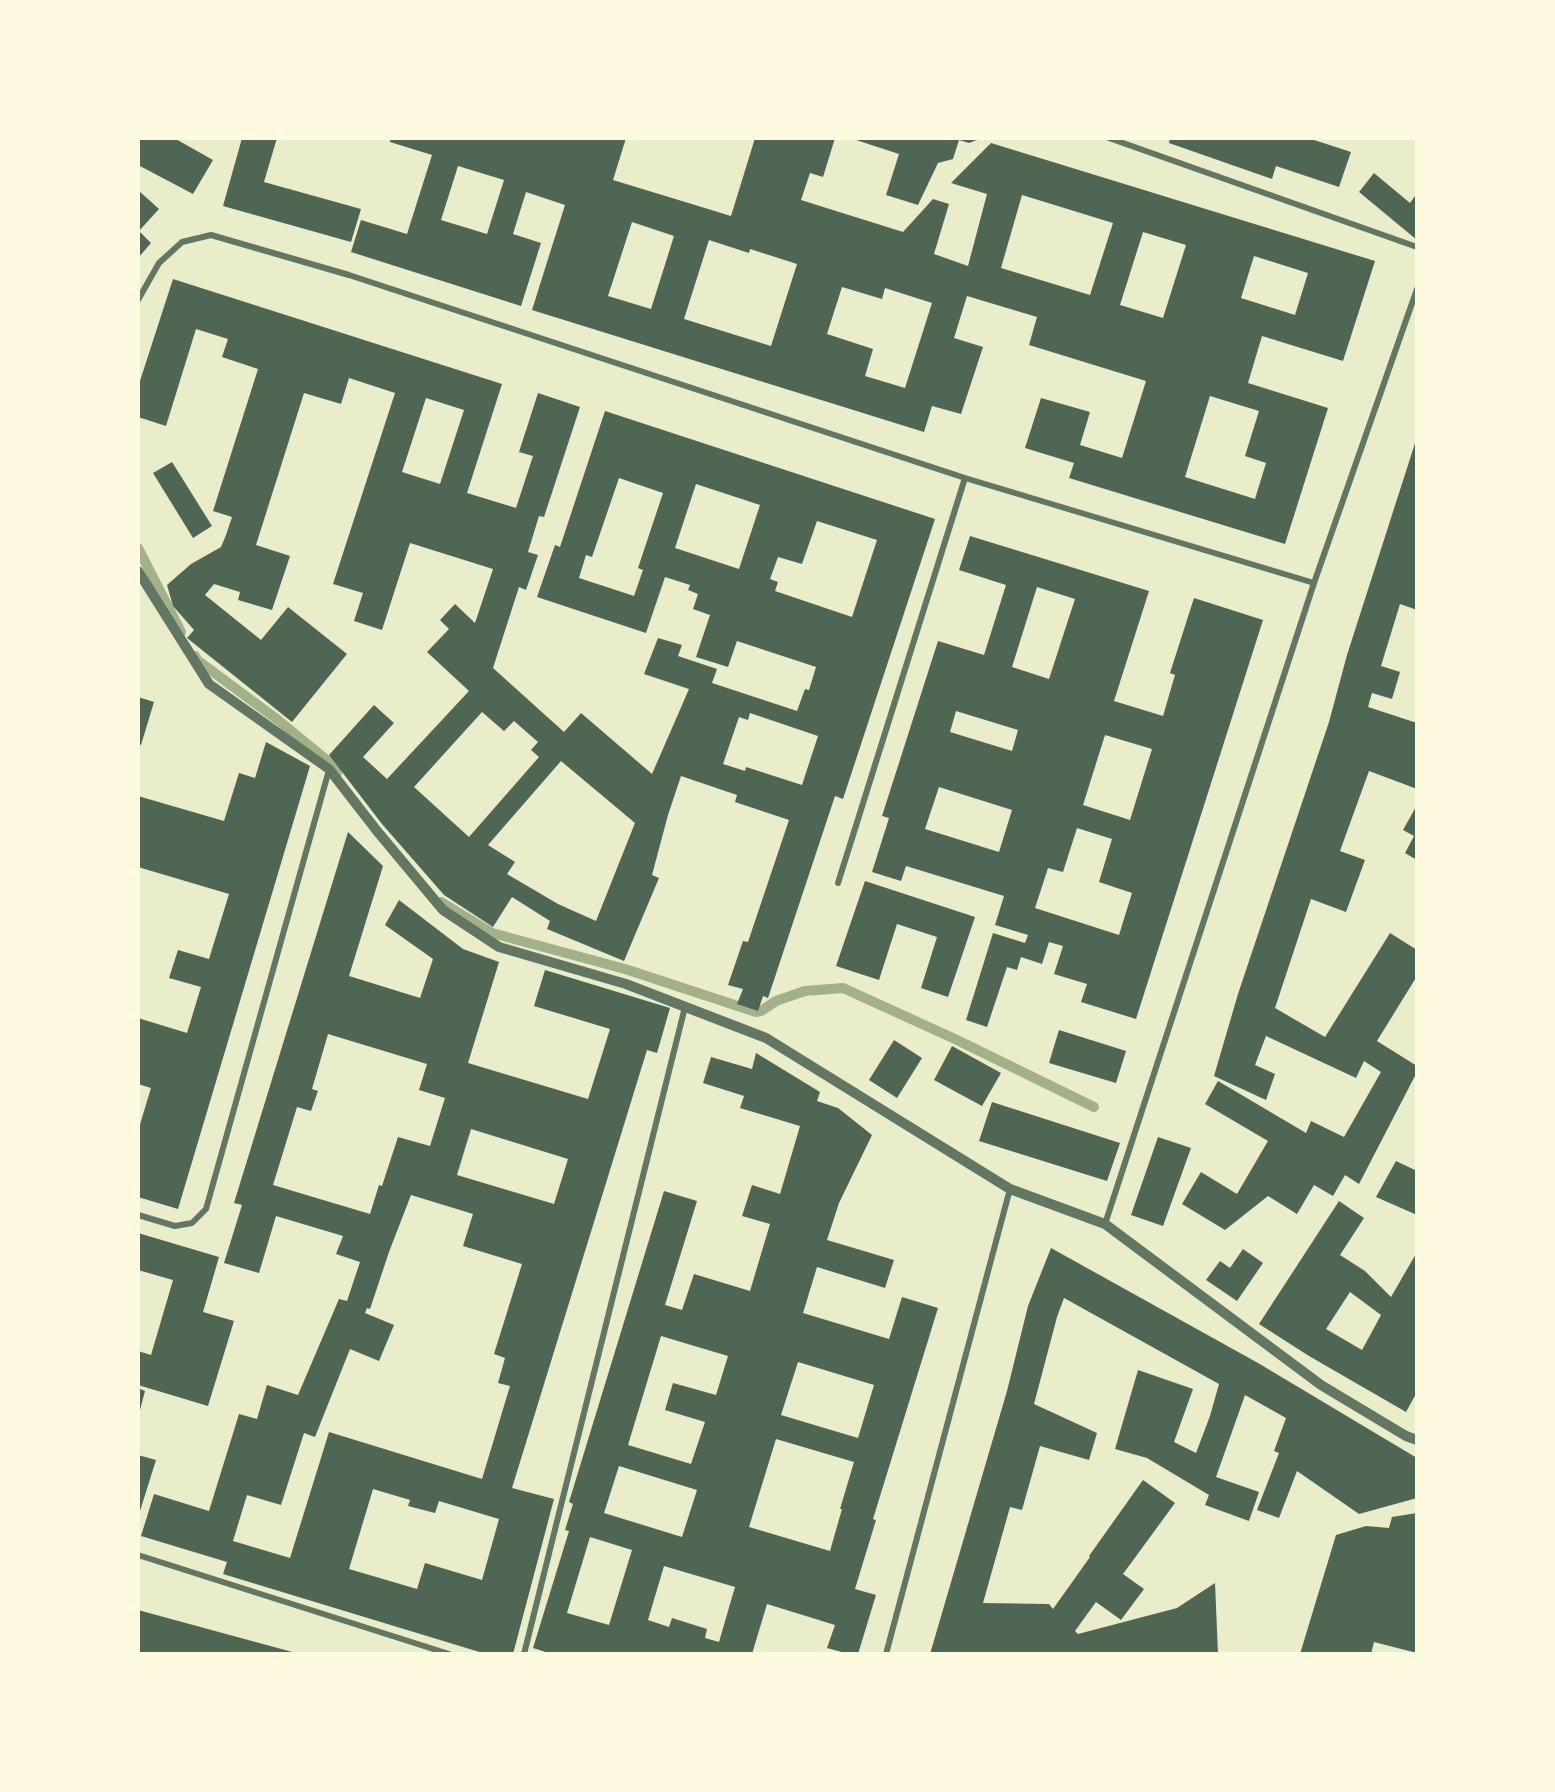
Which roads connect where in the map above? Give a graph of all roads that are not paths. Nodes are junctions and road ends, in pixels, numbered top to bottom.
1 (1110, 138) edge
2 (1417, 247) edge
3 (1417, 289) edge
4 (138, 300) edge
5 (965, 478) junction
6 (138, 571) edge
7 (1314, 583) junction
8 (329, 770) junction
9 (838, 883) dead end
10 (685, 1007) junction
11 (1010, 1189) junction
12 (138, 1215) edge
13 (1106, 1224) junction
14 (1417, 1440) edge
15 (138, 1555) edge
16 (449, 1654) edge
17 (524, 1654) edge
18 (886, 1654) edge

1 - 2 street
3 - 7 street
4 - 5 street
5 - 7 street
5 - 9 street
6 - 8 street
7 - 13 street
8 - 10 street
8 - 12 street
10 - 11 street
10 - 17 street
11 - 13 street
11 - 18 street
13 - 14 street
15 - 16 street

